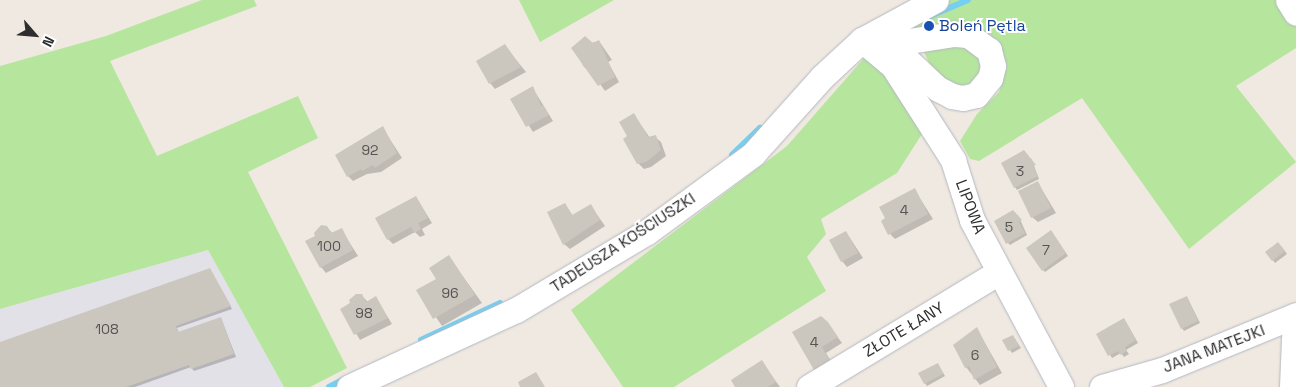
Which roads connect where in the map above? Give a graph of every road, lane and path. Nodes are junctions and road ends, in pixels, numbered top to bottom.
1 (936, 0) edge
2 (1288, 0) edge
3 (1296, 13) edge
4 (862, 40) junction
5 (890, 44) dead end
6 (999, 272) junction
7 (1296, 315) edge
8 (349, 387) edge
9 (809, 387) edge
10 (1062, 387) edge
11 (1102, 387) edge
12 (1292, 387) edge

1 - 4 street, TADEUSZA KOŚCIUSZKI
2 - 3 street
4 - 5 street
4 - 6 street, LIPOWA
4 - 8 street, TADEUSZA KOŚCIUSZKI
6 - 9 street, ZŁOTE ŁANY
6 - 10 street, LIPOWA
7 - 11 street, JANA MATEJKI
7 - 12 street

